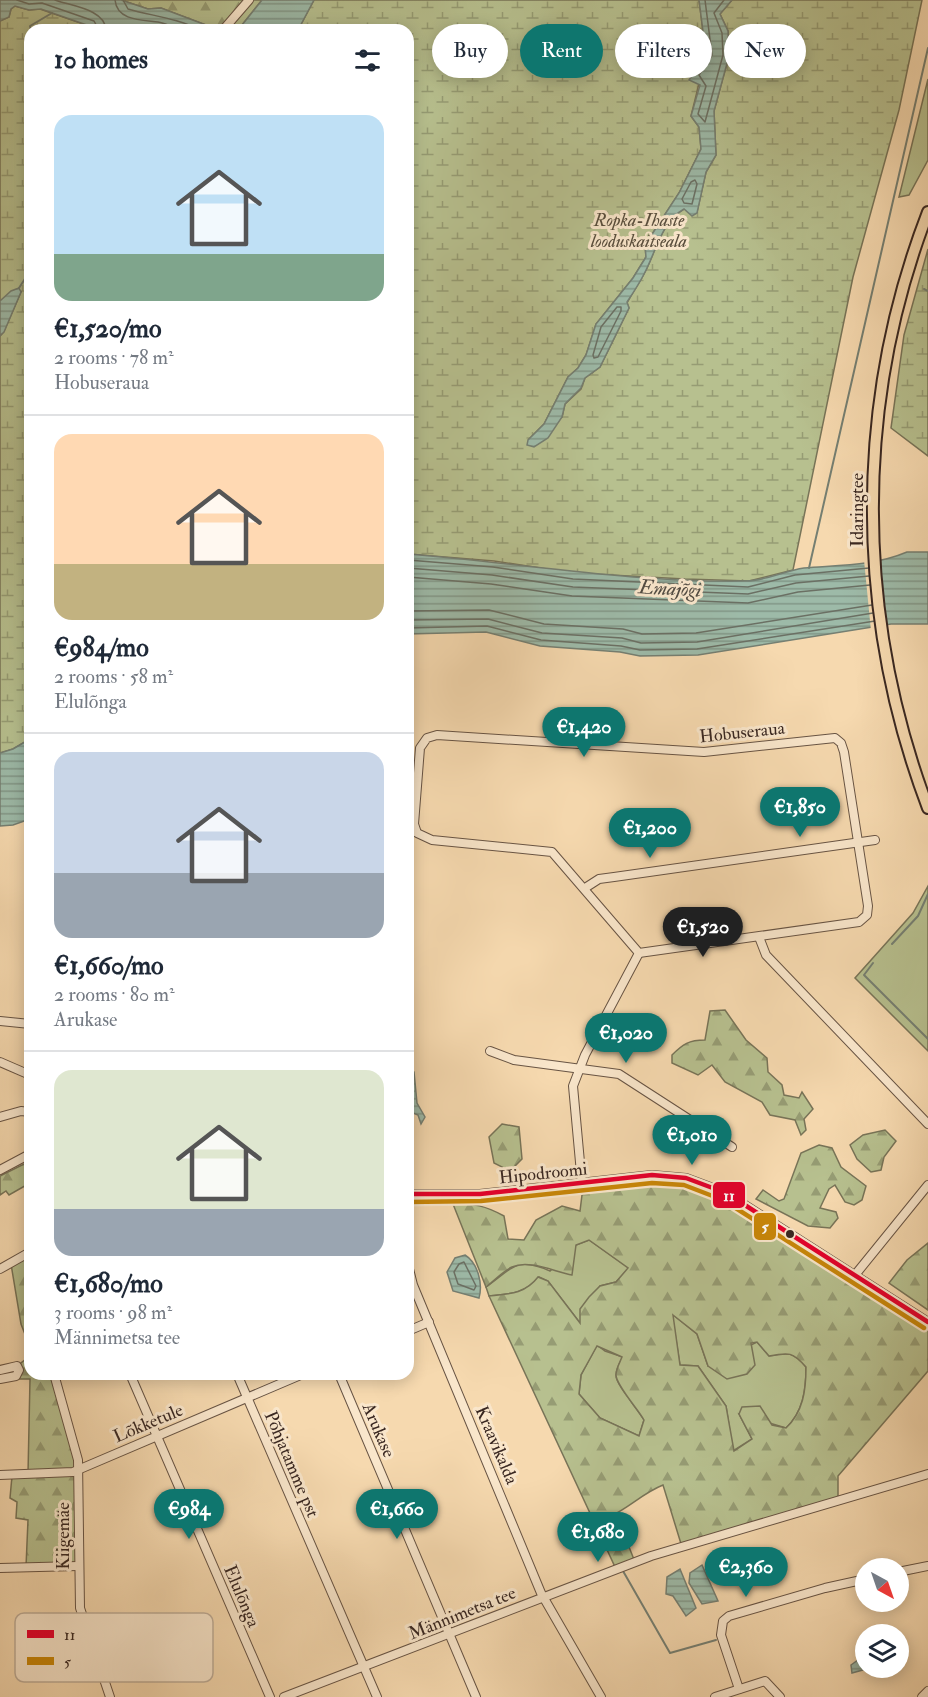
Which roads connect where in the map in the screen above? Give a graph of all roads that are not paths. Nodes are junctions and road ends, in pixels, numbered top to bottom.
1 (249, 0) edge
2 (228, 24) edge
3 (928, 212) edge
4 (928, 808) edge
5 (875, 840) dead end
6 (858, 842) junction
7 (585, 888) junction
8 (759, 937) junction
9 (639, 953) junction
10 (0, 1021) edge
11 (24, 1023) edge
12 (490, 1051) dead end
13 (0, 1062) edge
14 (579, 1069) junction
15 (24, 1072) edge
16 (24, 1112) edge
17 (0, 1117) edge
18 (928, 1124) edge
19 (732, 1147) dead end
20 (24, 1157) edge
21 (0, 1170) edge
22 (582, 1184) junction
23 (928, 1185) edge
24 (414, 1194) edge
25 (24, 1255) edge
26 (0, 1269) edge
27 (855, 1275) junction
28 (414, 1281) edge
29 (429, 1322) junction
30 (928, 1322) edge
31 (414, 1328) edge
32 (0, 1370) edge
33 (0, 1379) edge
34 (56, 1380) edge
35 (133, 1380) edge
36 (240, 1380) edge
37 (289, 1380) edge
38 (342, 1380) edge
39 (247, 1398) junction
40 (156, 1436) junction
41 (78, 1470) junction
42 (928, 1474) edge
43 (0, 1475) edge
44 (78, 1566) junction
45 (928, 1566) edge
46 (0, 1568) edge
47 (909, 1570) edge
48 (855, 1582) edge
49 (544, 1597) junction
50 (82, 1613) edge
51 (449, 1634) junction
52 (364, 1668) junction
53 (105, 1682) edge
54 (739, 1689) junction
55 (928, 1691) edge
56 (110, 1697) edge
57 (270, 1697) edge
58 (284, 1697) edge
59 (377, 1697) edge
60 (476, 1697) edge
61 (601, 1697) edge
62 (715, 1697) edge
63 (780, 1697) edge
64 (922, 1697) edge

1 - 2 street
3 - 4 main road, Idaringtee
5 - 6 street
6 - 7 street
6 - 7 street, Hobuseraua
6 - 8 street, Hobuseraua
7 - 9 street, Hobuseraua
8 - 9 street, Hobuseraua
8 - 18 street
9 - 14 street
10 - 11 street
12 - 14 street
13 - 15 street
14 - 19 street
14 - 22 street
16 - 17 street
20 - 21 street
22 - 24 street, Hipodroomi
22 - 27 street, Hipodroomi
23 - 27 street
25 - 26 street
27 - 30 street, Hipodroomi
28 - 29 street, Kraavikalda
29 - 31 street
29 - 49 street, Kraavikalda
32 - 33 street
34 - 41 street, Kiigemäe
35 - 40 street, Elulõnga
36 - 39 street, Põhjatamme pst
37 - 39 street, Lõkketule
38 - 51 street, Arukase
39 - 40 street, Lõkketule
39 - 52 street, Põhjatamme pst
40 - 41 street, Lõkketule
40 - 57 street, Elulõnga
41 - 43 street, Lõkketule
41 - 44 street, Kiigemäe
42 - 49 street, Männimetsa tee
44 - 46 street
44 - 50 street, Kiigemäe
45 - 47 street
48 - 54 street
49 - 51 street, Männimetsa tee
49 - 61 street, Kraavikalda
51 - 52 street, Männimetsa tee
51 - 60 street, Arukase
52 - 58 street, Männimetsa tee
52 - 59 street, Põhjatamme pst
53 - 56 street, Kiigemäe
54 - 62 street
54 - 63 street
55 - 64 street

